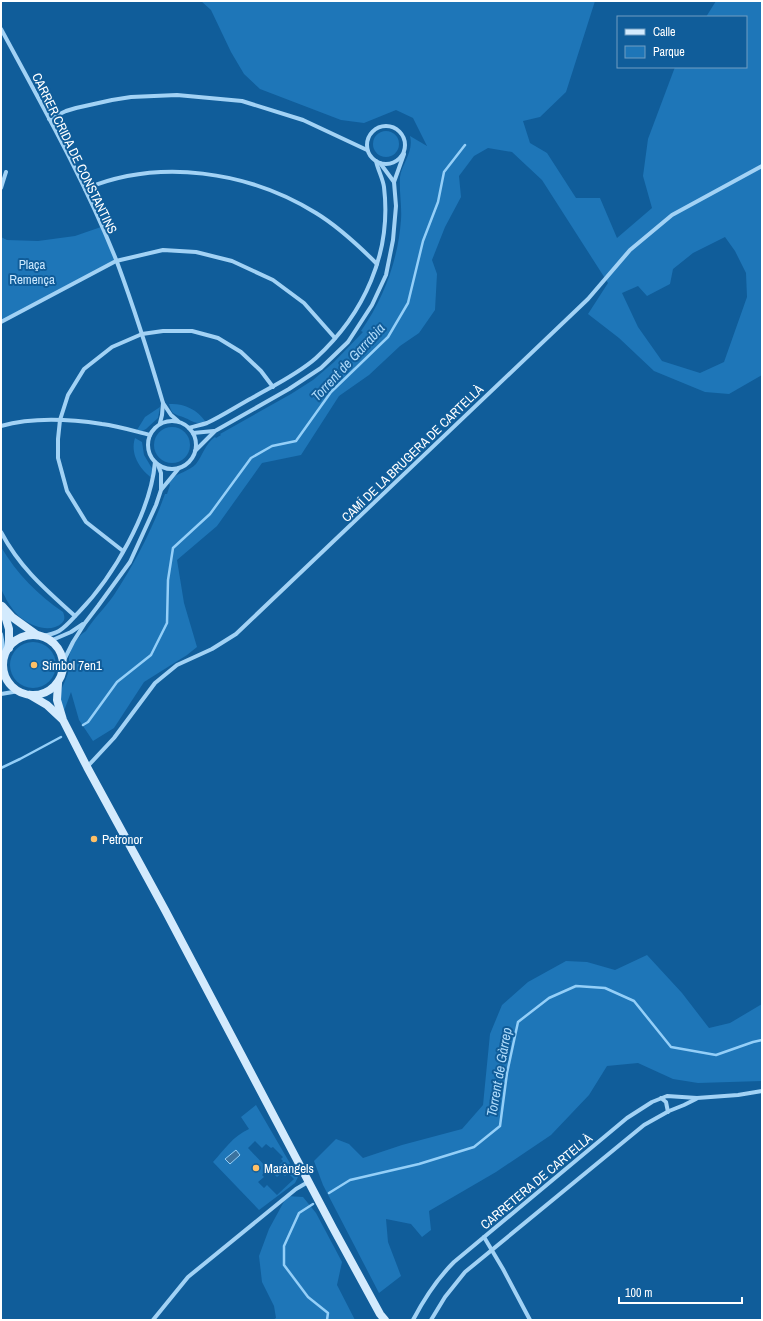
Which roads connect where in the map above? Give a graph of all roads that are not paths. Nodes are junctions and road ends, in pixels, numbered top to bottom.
1 (1, 29) edge
2 (49, 119) junction
3 (367, 150) junction
4 (404, 154) junction
5 (377, 162) junction
6 (762, 166) edge
7 (6, 172) dead end
8 (394, 182) junction
9 (1, 188) edge
10 (85, 189) junction
11 (116, 261) junction
12 (377, 264) junction
13 (1, 322) edge
14 (142, 334) junction
15 (335, 338) junction
16 (273, 387) junction
17 (162, 403) junction
18 (60, 420) junction
19 (178, 421) junction
20 (160, 423) junction
21 (1, 426) edge
22 (189, 428) junction
23 (215, 431) junction
24 (193, 433) junction
25 (150, 435) junction
26 (195, 451) junction
27 (157, 464) junction
28 (179, 468) junction
29 (161, 490) junction
30 (1, 532) edge
31 (123, 551) junction
32 (2, 605) edge
33 (75, 616) junction
34 (85, 622) junction
35 (1, 634) edge
36 (39, 636) junction
37 (50, 641) junction
38 (9, 648) junction
39 (63, 662) junction
40 (3, 664) edge
41 (58, 683) junction
42 (19, 691) junction
43 (1, 694) edge
44 (30, 695) junction
45 (63, 720) junction
46 (87, 767) junction
47 (762, 1091) edge
48 (661, 1098) junction
49 (697, 1098) junction
50 (668, 1112) junction
51 (310, 1185) junction
52 (484, 1237) junction
53 (492, 1249) junction
54 (381, 1318) edge
55 (153, 1320) edge
56 (413, 1320) edge
57 (431, 1320) edge
58 (530, 1320) edge

1 - 2 street, CARRER CRIDA DE CONSTANTINS
2 - 3 street
2 - 10 street, CARRER CRIDA DE CONSTANTINS
3 - 4 street
3 - 5 street
4 - 5 street
4 - 8 street
5 - 8 street
5 - 12 street
6 - 46 street, CAMÍ DE LA BRUGERA DE CARTELLÀ
7 - 9 street
8 - 23 street
10 - 11 street, CARRER CRIDA DE CONSTANTINS
10 - 12 street
11 - 13 street
11 - 14 street, CARRER CRIDA DE CONSTANTINS
11 - 15 street
12 - 15 street
14 - 16 street
14 - 17 street, CARRER CRIDA DE CONSTANTINS
14 - 18 street
15 - 16 street
16 - 22 street
17 - 19 street, CARRER CRIDA DE CONSTANTINS
17 - 20 street, CARRER CRIDA DE CONSTANTINS
18 - 21 street
18 - 25 street
18 - 31 street
19 - 20 street
19 - 22 street
20 - 25 street
22 - 24 street
23 - 24 street
23 - 26 street
24 - 26 street
25 - 27 street
26 - 28 street
27 - 28 street
27 - 29 street
27 - 31 street
28 - 29 street
29 - 34 street
30 - 33 street
31 - 33 street
32 - 36 main road
32 - 38 main road
33 - 36 street
34 - 37 street
34 - 39 street
35 - 40 street
36 - 37 main road
36 - 38 main road
37 - 39 main road
38 - 40 main road
39 - 41 main road
40 - 42 main road
41 - 44 main road
41 - 45 main road
42 - 43 street
42 - 44 main road
44 - 45 main road
45 - 46 main road
46 - 51 main road
47 - 49 street, CARRETERA DE CARTELLÀ
48 - 49 street, CARRETERA DE CARTELLÀ
48 - 50 street
48 - 52 street, CARRETERA DE CARTELLÀ
49 - 50 street, CARRETERA DE CARTELLÀ
50 - 53 street, CARRETERA DE CARTELLÀ
51 - 54 main road
51 - 55 street
52 - 53 street
52 - 56 street, CARRETERA DE CARTELLÀ
53 - 57 street, CARRETERA DE CARTELLÀ
53 - 58 street

